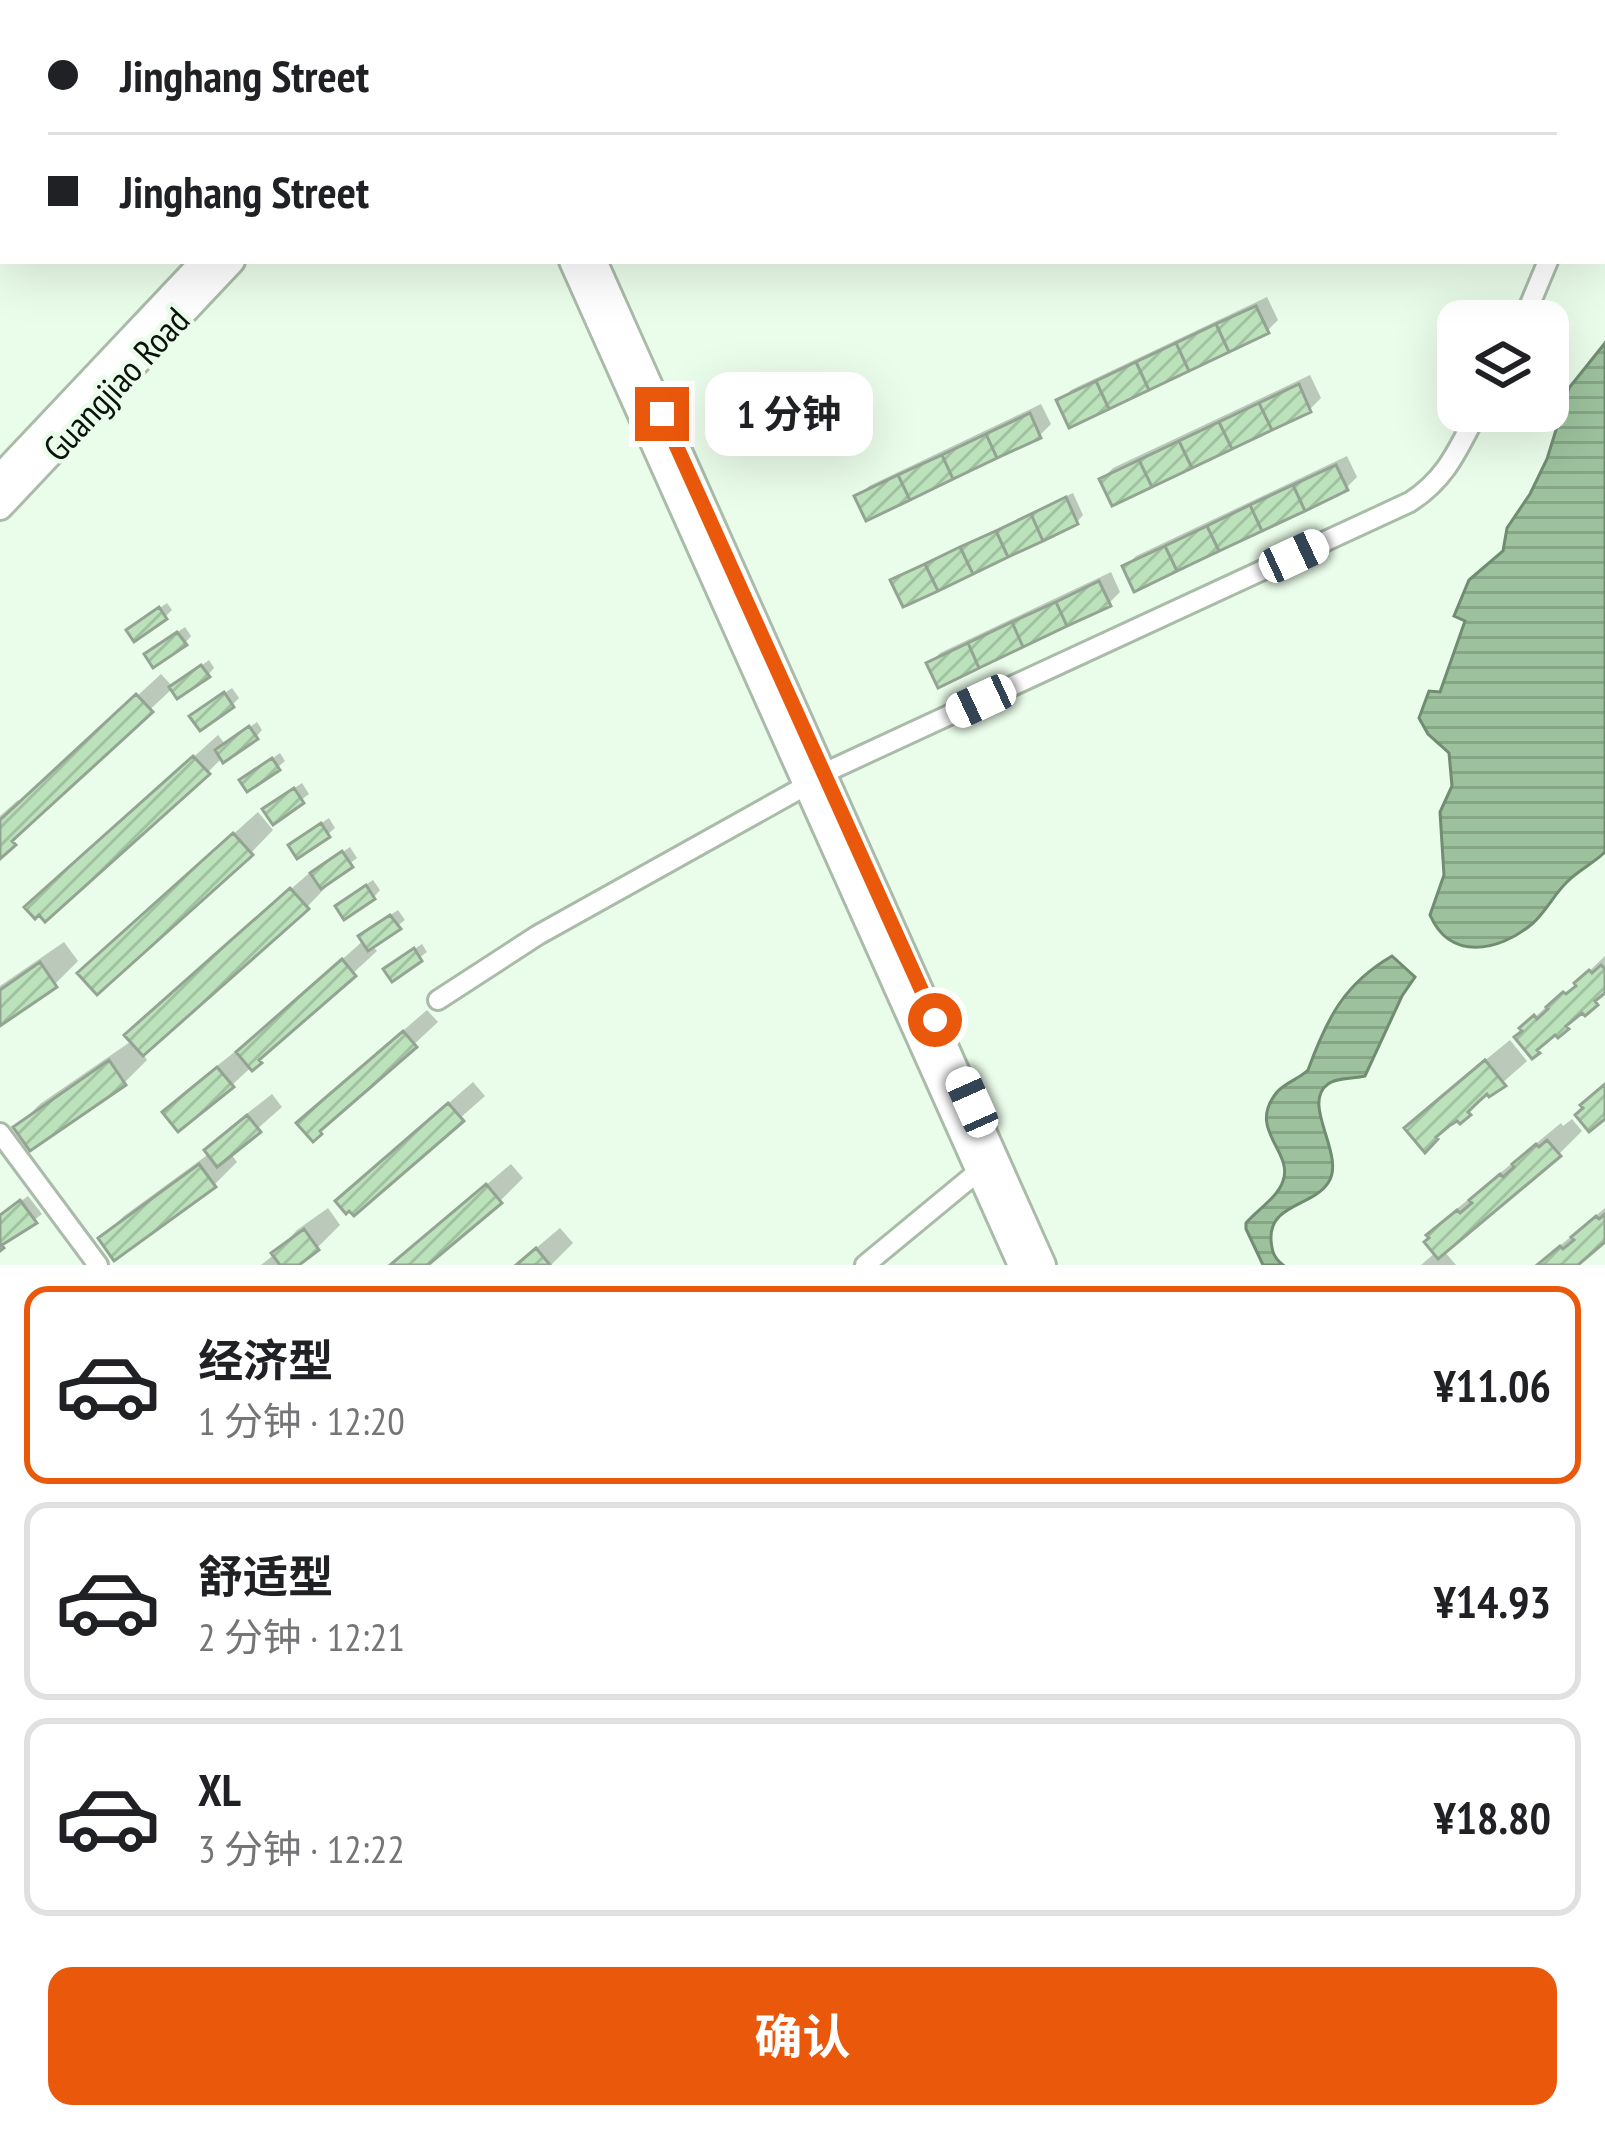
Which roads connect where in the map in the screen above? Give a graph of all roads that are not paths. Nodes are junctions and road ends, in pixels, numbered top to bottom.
1 (201, 264) edge
2 (229, 264) edge
3 (573, 264) edge
4 (595, 264) edge
5 (1547, 264) edge
6 (1532, 300) edge
7 (1467, 432) edge
8 (2, 471) edge
9 (0, 507) edge
10 (815, 779) junction
11 (438, 1000) dead end
12 (0, 1133) edge
13 (980, 1170) junction
14 (98, 1265) edge
15 (865, 1265) edge
16 (1022, 1265) edge
17 (1043, 1265) edge

1 - 8 main road, Guangjiao Road
2 - 9 main road, Guangjiao Road
3 - 10 main road
4 - 10 main road
5 - 6 street
7 - 10 street
10 - 11 street
10 - 13 main road
10 - 17 main road
12 - 14 street
13 - 15 street
13 - 16 main road

